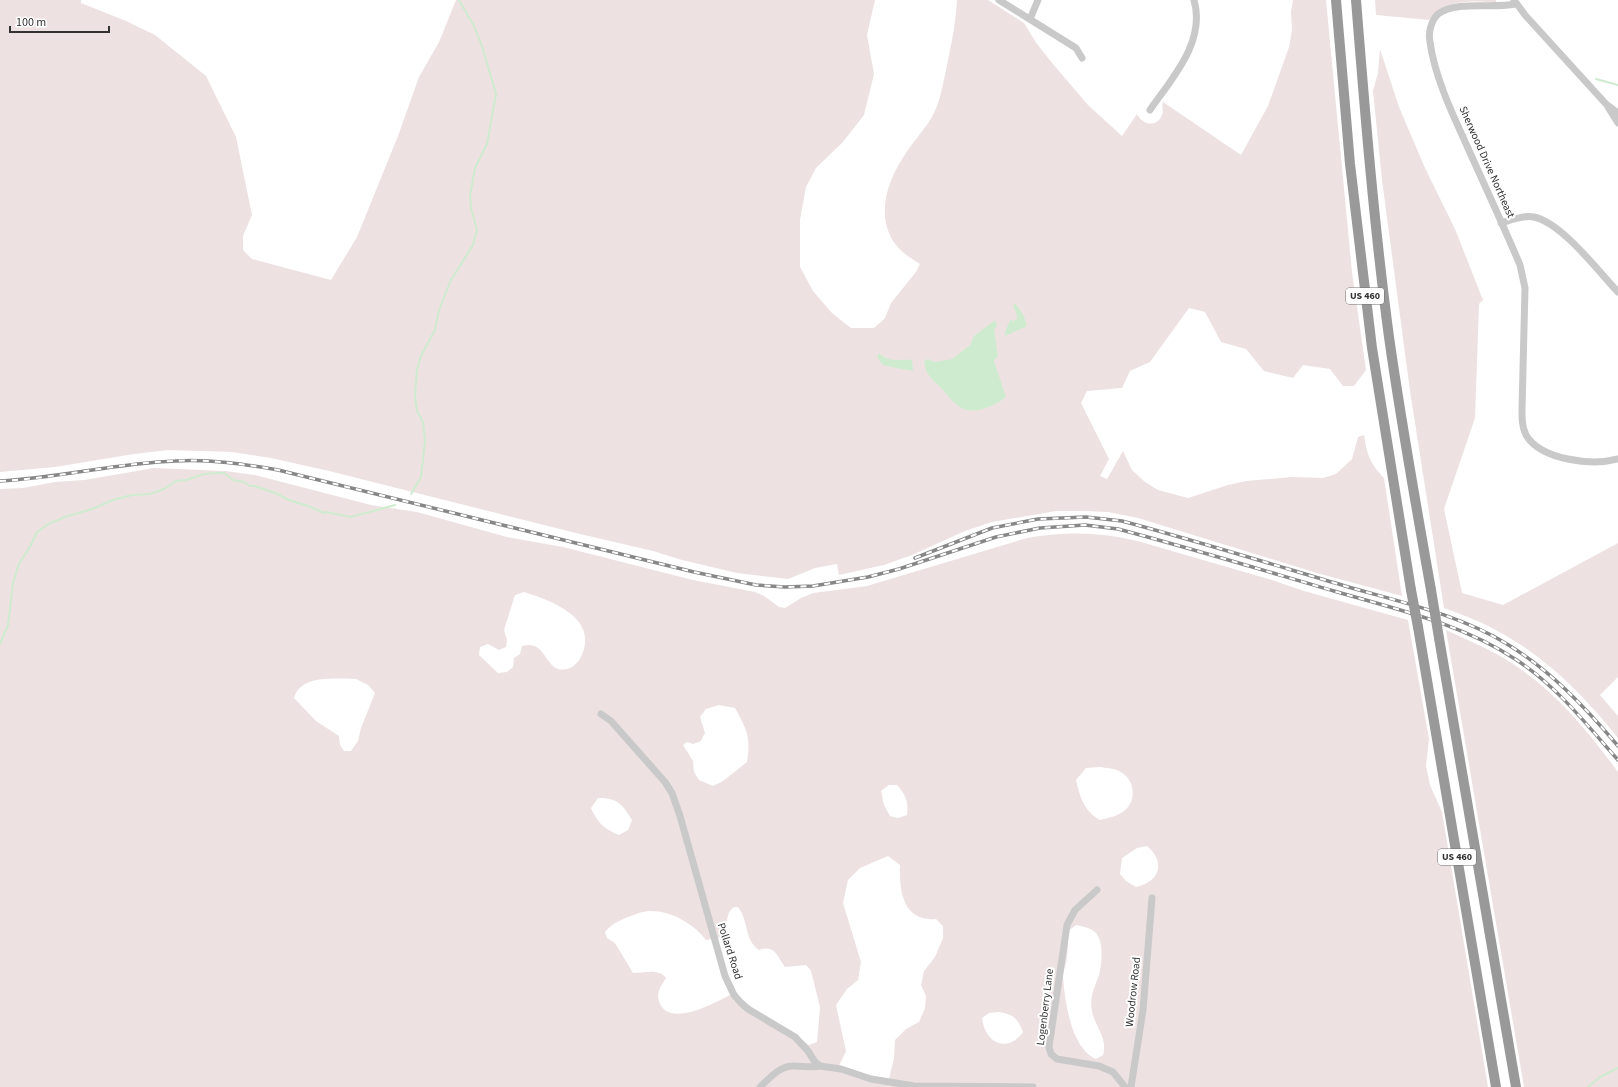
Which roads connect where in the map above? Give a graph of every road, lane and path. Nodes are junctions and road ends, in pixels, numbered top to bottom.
1 (999, 0) edge
2 (1038, 0) edge
3 (1194, 0) edge
4 (1336, 0) edge
5 (1356, 0) edge
6 (1515, 2) edge
7 (1030, 19) junction
8 (1082, 58) dead end
9 (1606, 104) junction
10 (1150, 110) dead end
11 (1618, 113) edge
12 (1618, 123) edge
13 (1501, 223) junction
14 (1618, 292) edge
15 (1618, 459) edge
16 (601, 714) dead end
17 (1097, 890) dead end
18 (1152, 898) dead end
19 (820, 1066) junction
20 (760, 1087) edge
21 (1034, 1087) edge
22 (1125, 1087) edge
23 (1131, 1087) edge
24 (1496, 1087) edge
25 (1516, 1087) edge

1 - 7 street
2 - 7 street
3 - 10 street
4 - 24 highway, US 460, bridge
5 - 25 highway, US 460, bridge
6 - 9 street, Sherwood Drive Northeast
6 - 13 street, Sherwood Drive Northeast
7 - 8 street
9 - 11 street
9 - 12 street
13 - 14 street
13 - 15 street, Sherwood Drive Northeast
16 - 19 street, Pollard Road
17 - 22 street, Logenberry Lane
18 - 23 street, Woodrow Road
19 - 20 street
19 - 21 street

